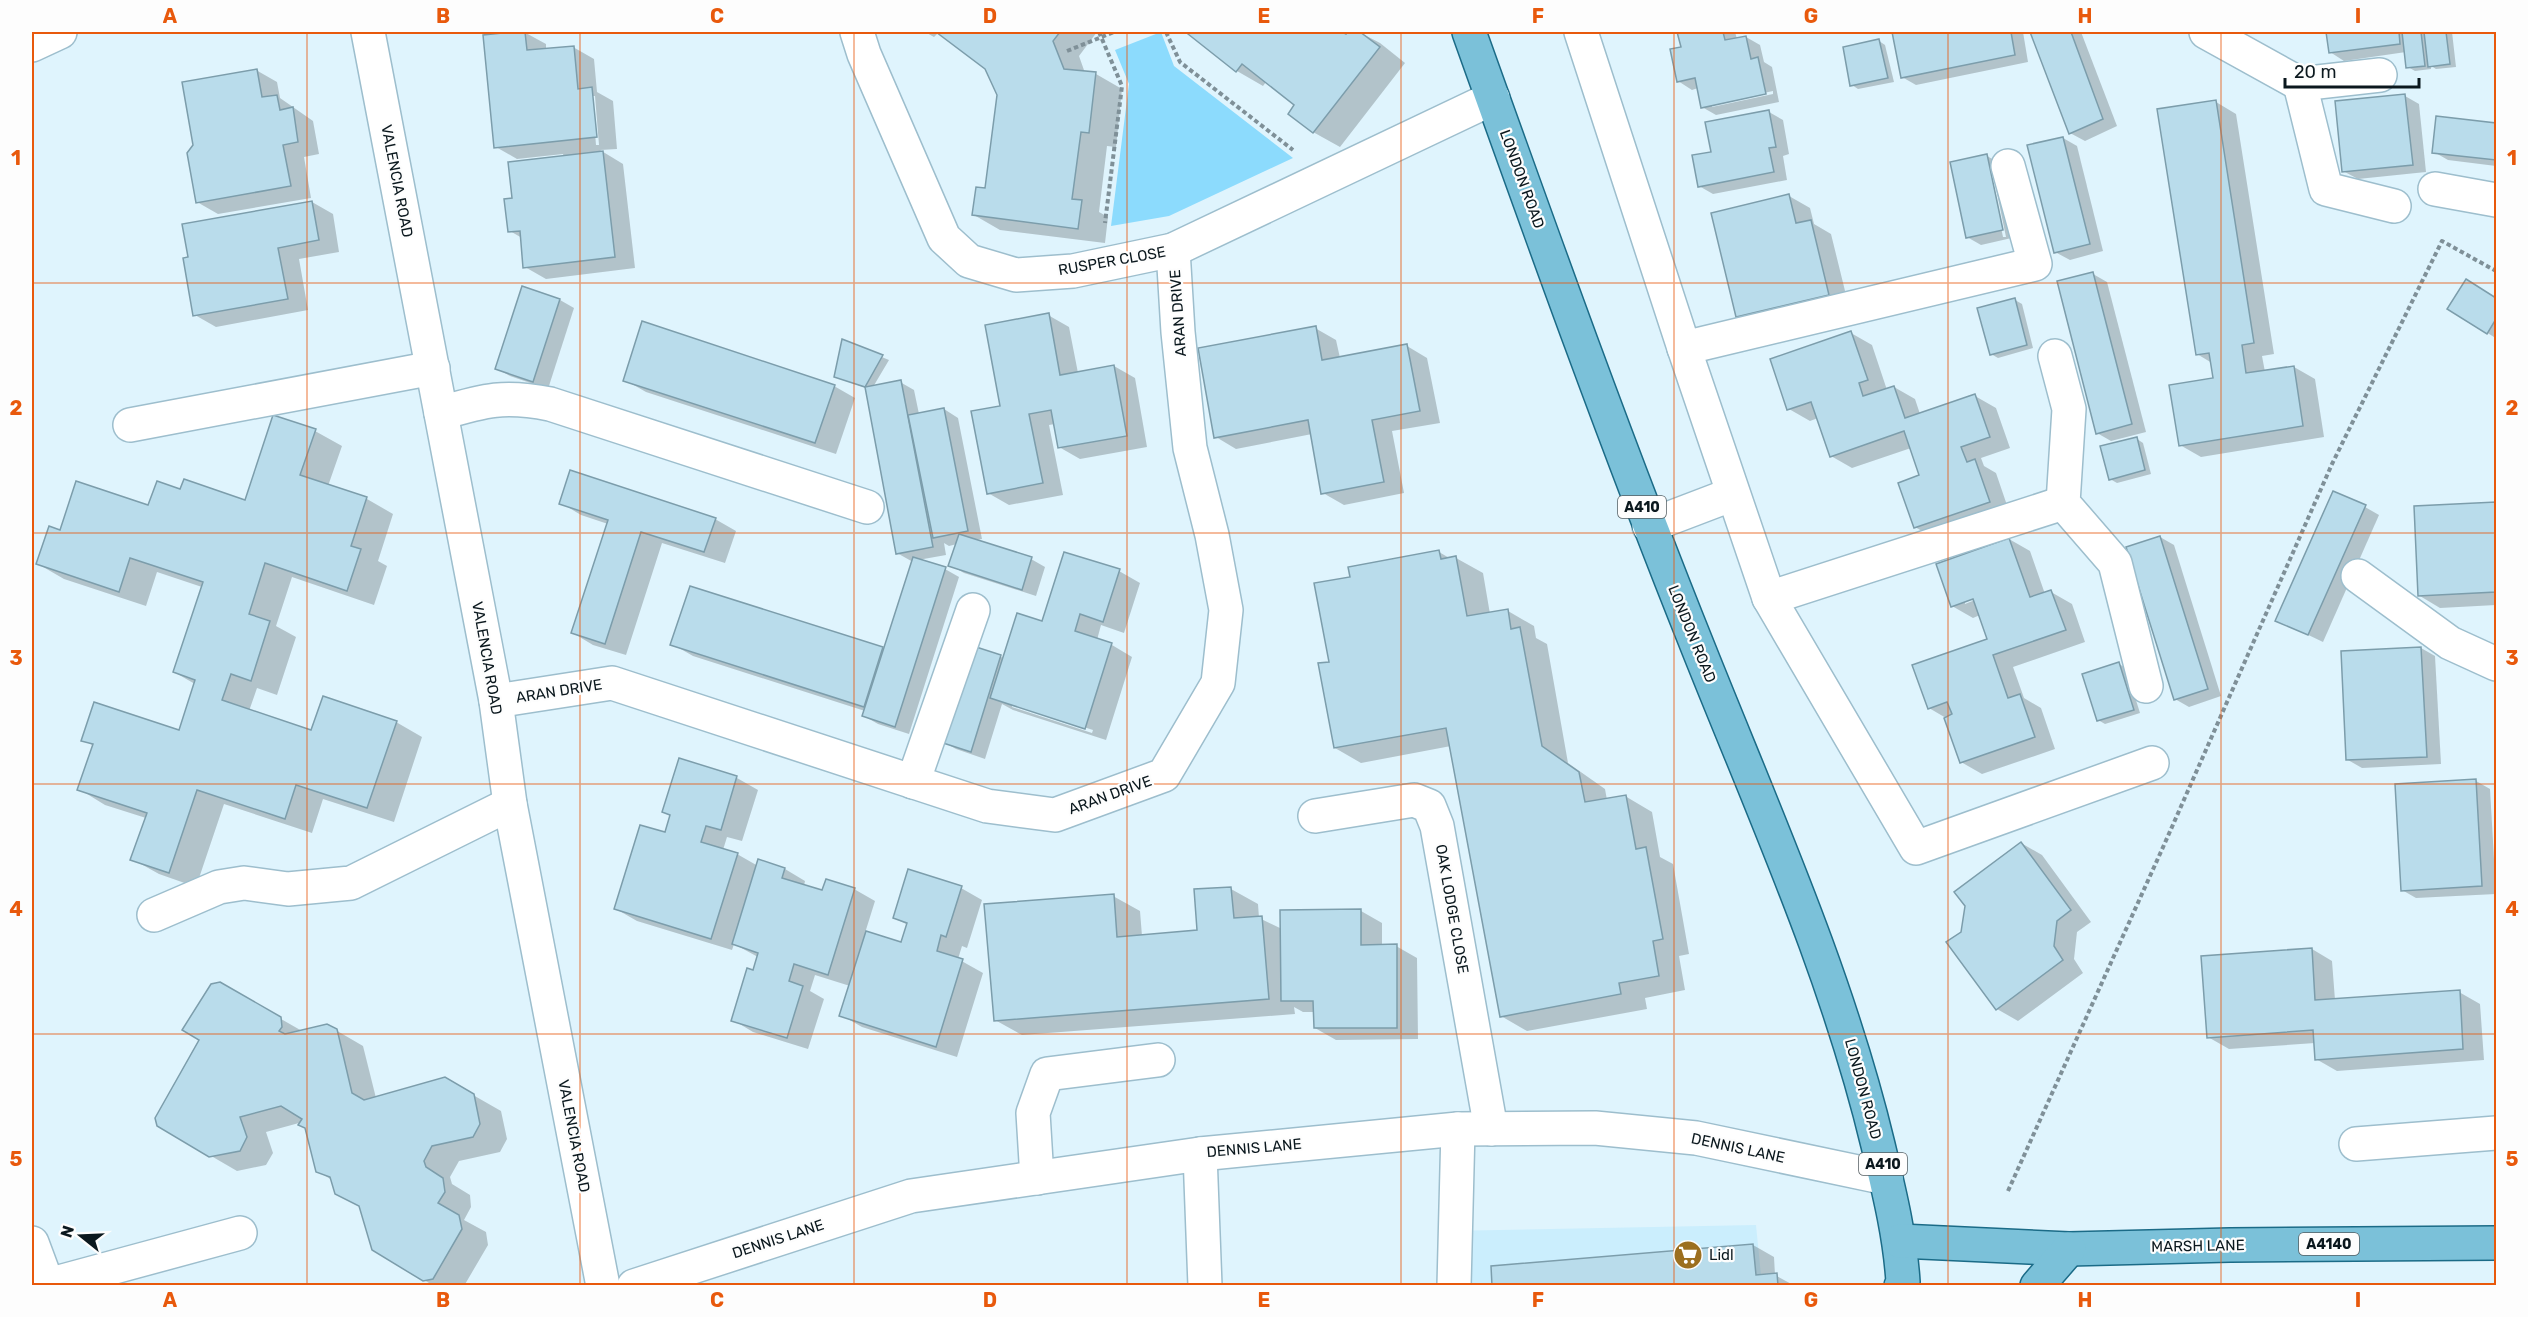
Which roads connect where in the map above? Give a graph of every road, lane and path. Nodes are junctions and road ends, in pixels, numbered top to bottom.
1 (60, 32) edge
2 (368, 32) edge
3 (1099, 32) edge
4 (1114, 32) edge
5 (1166, 32) edge
6 (1469, 32) edge
7 (1581, 32) edge
8 (2206, 32) edge
9 (1102, 37) junction
10 (860, 43) edge
11 (32, 45) edge
12 (1067, 51) dead end
13 (2380, 75) dead end
14 (2300, 84) junction
15 (1493, 98) junction
16 (2008, 166) dead end
17 (1327, 177) junction
18 (2434, 189) dead end
19 (2496, 200) edge
20 (2394, 206) dead end
21 (1173, 250) junction
22 (1100, 265) junction
23 (2496, 271) edge
24 (1684, 348) junction
25 (2055, 356) dead end
26 (433, 368) junction
27 (441, 413) junction
28 (130, 425) dead end
29 (1733, 494) junction
30 (2063, 503) junction
31 (867, 507) dead end
32 (1649, 526) junction
33 (2358, 576) dead end
34 (1769, 598) junction
35 (973, 610) dead end
36 (2496, 664) edge
37 (2146, 686) dead end
38 (496, 701) junction
39 (2152, 763) dead end
40 (914, 782) junction
41 (510, 804) junction
42 (1315, 816) dead end
43 (154, 915) dead end
44 (1158, 1060) dead end
45 (1458, 1129) junction
46 (1491, 1129) junction
47 (2496, 1133) edge
48 (2356, 1144) dead end
49 (1200, 1154) junction
50 (1037, 1178) junction
51 (1886, 1178) junction
52 (2008, 1191) dead end
53 (240, 1233) dead end
54 (1900, 1241) junction
55 (32, 1243) edge
56 (2496, 1243) edge
57 (2069, 1249) junction
58 (1904, 1284) edge
59 (48, 1285) edge
60 (603, 1286) edge
61 (634, 1286) edge
62 (1205, 1286) edge
63 (1454, 1286) edge
64 (2037, 1286) edge

1 - 11 street
2 - 26 street, VALENCIA ROAD
3 - 9 path
4 - 9 path
5 - 17 path
6 - 15 main road, LONDON ROAD / A410
7 - 24 street
8 - 14 street
9 - 12 path
9 - 22 path
10 - 22 street, RUSPER CLOSE
13 - 14 street
14 - 20 street
15 - 17 street, RUSPER CLOSE
15 - 32 main road, LONDON ROAD / A410
16 - 24 street
17 - 21 street, RUSPER CLOSE
18 - 19 street
21 - 22 street, RUSPER CLOSE
21 - 40 street, ARAN DRIVE
23 - 52 path
24 - 29 street
25 - 30 street
26 - 27 street, VALENCIA ROAD
26 - 28 street
27 - 31 street
27 - 38 street, VALENCIA ROAD
29 - 32 street
29 - 34 street
30 - 34 street
30 - 37 street
32 - 51 main road, LONDON ROAD / A410
33 - 36 street
34 - 39 street
35 - 40 street
38 - 40 street, ARAN DRIVE
38 - 41 street, VALENCIA ROAD
41 - 43 street
41 - 60 street, VALENCIA ROAD
42 - 46 street, OAK LODGE CLOSE
44 - 50 street
45 - 46 street, DENNIS LANE
45 - 49 street, DENNIS LANE
45 - 63 street
46 - 51 street, DENNIS LANE
47 - 48 street
49 - 50 street, DENNIS LANE
49 - 62 street
50 - 61 street, DENNIS LANE
51 - 54 main road, LONDON ROAD / A410
53 - 59 street
54 - 57 main road, MARSH LANE / A4140
54 - 58 main road, A410
55 - 59 street
56 - 57 main road, MARSH LANE / A4140
57 - 64 main road

